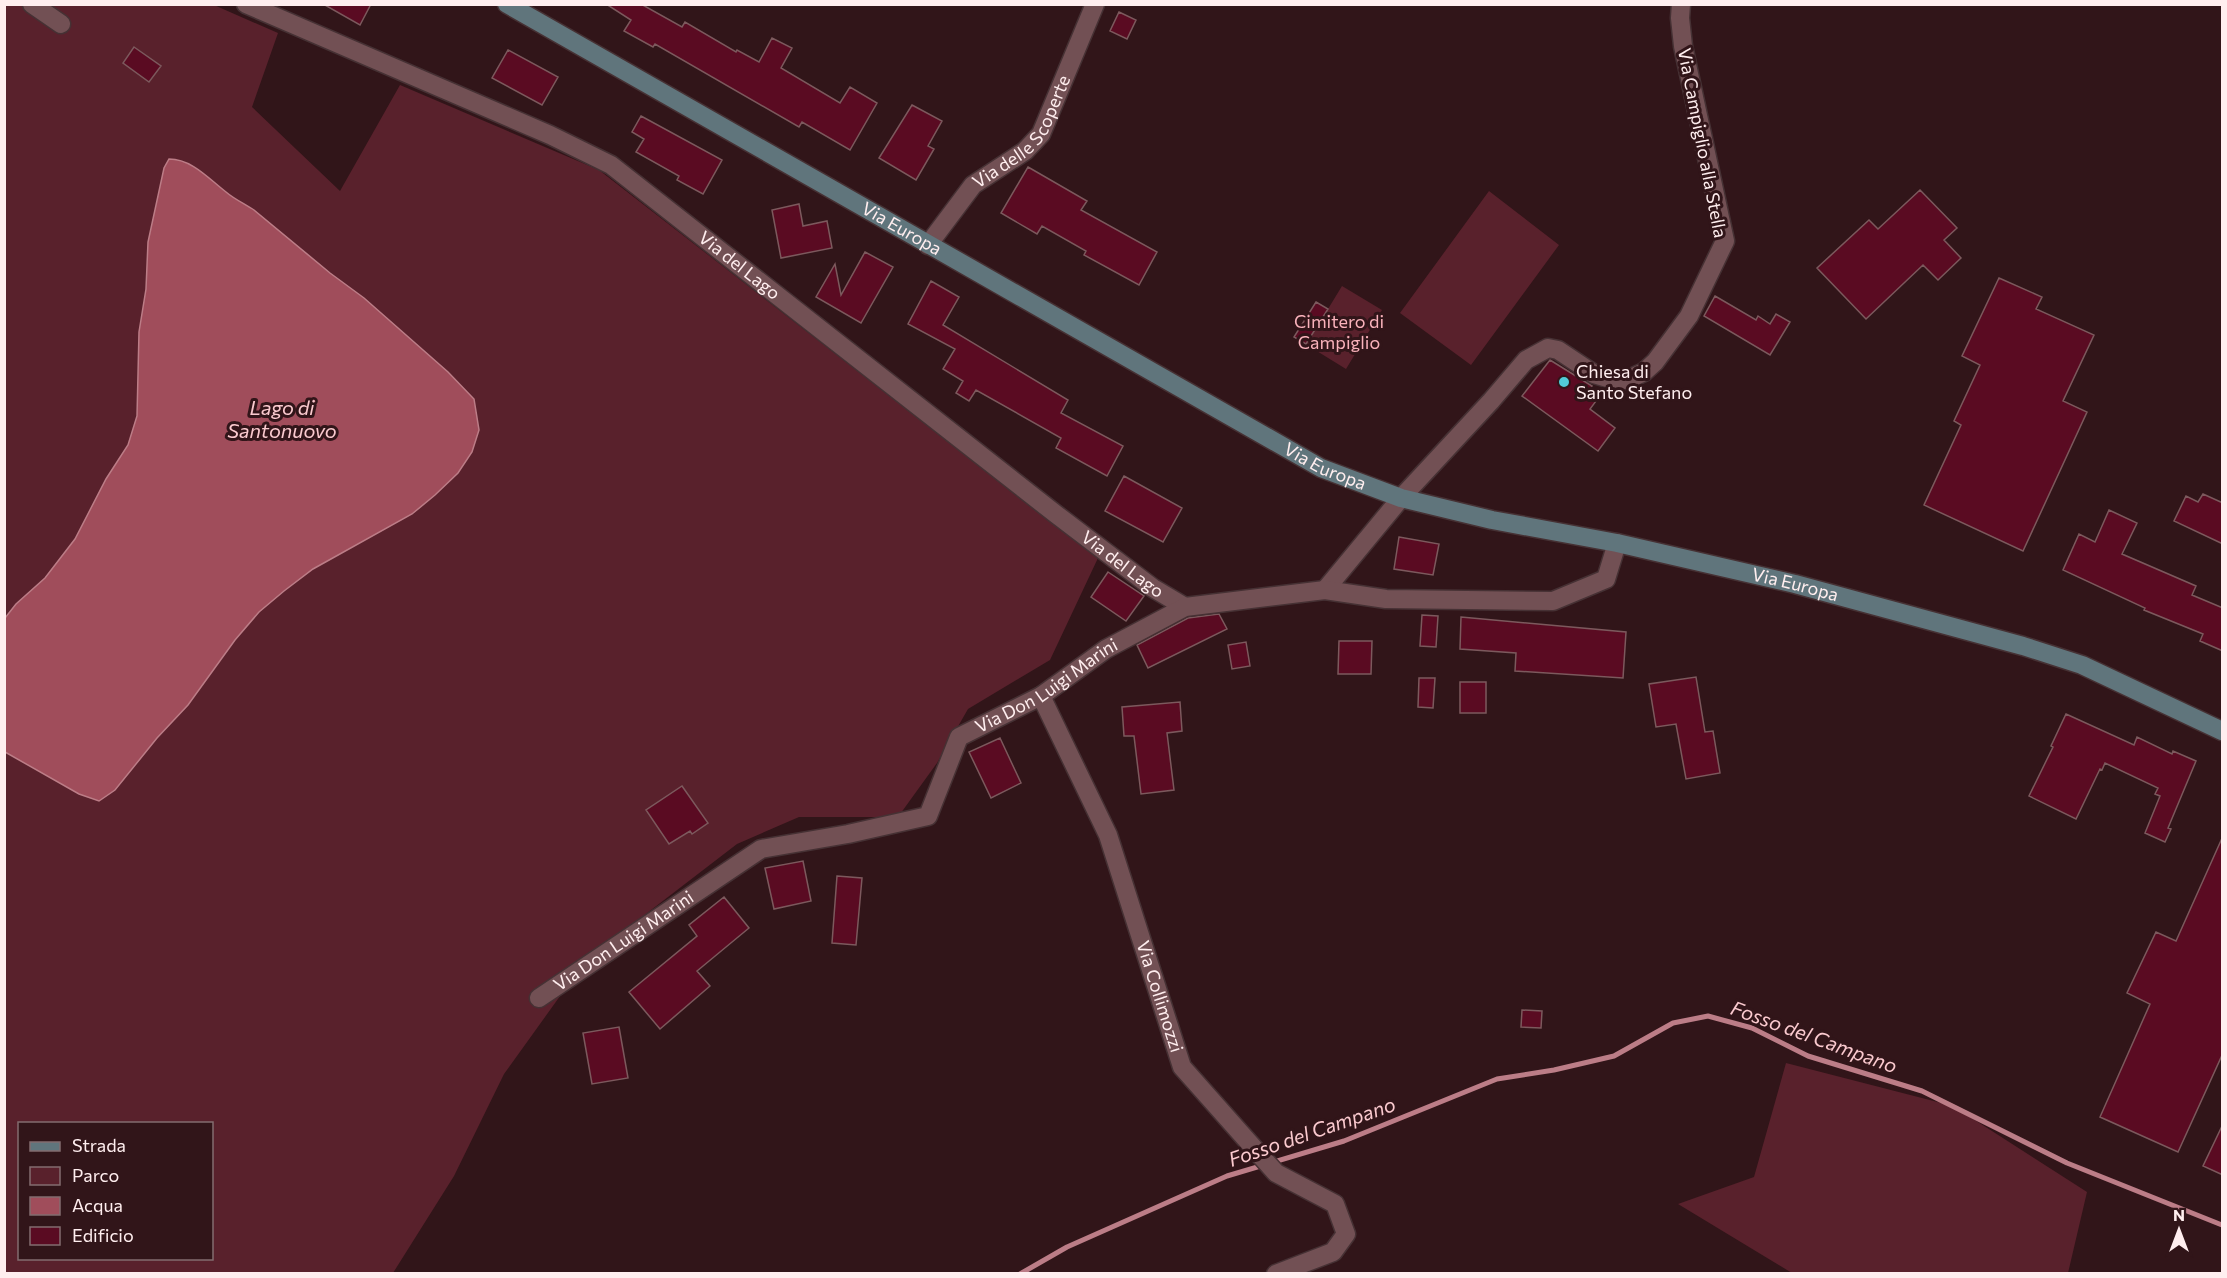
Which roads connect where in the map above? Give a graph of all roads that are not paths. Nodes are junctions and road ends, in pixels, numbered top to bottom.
1 (32, 4) edge
2 (246, 4) edge
3 (507, 4) edge
4 (1095, 4) edge
5 (1681, 4) edge
6 (61, 24) dead end
7 (928, 245) junction
8 (1401, 498) junction
9 (1617, 543) junction
10 (1325, 590) junction
11 (1185, 607) junction
12 (1041, 696) junction
13 (2223, 731) edge
14 (539, 998) dead end
15 (1276, 1274) edge

1 - 6 street
2 - 11 street, Via del Lago
3 - 7 main road, Via Europa
4 - 7 street, Via delle Scoperte
5 - 8 street, Via Campiglio alla Stella
7 - 8 main road, Via Europa
8 - 9 main road, Via Europa
8 - 10 street
9 - 10 street, Via Don Luigi Marini
9 - 13 main road, Via Europa
10 - 11 street, Via Don Luigi Marini
11 - 12 street, Via Don Luigi Marini
12 - 14 street, Via Don Luigi Marini
12 - 15 street, Via Collimozzi

